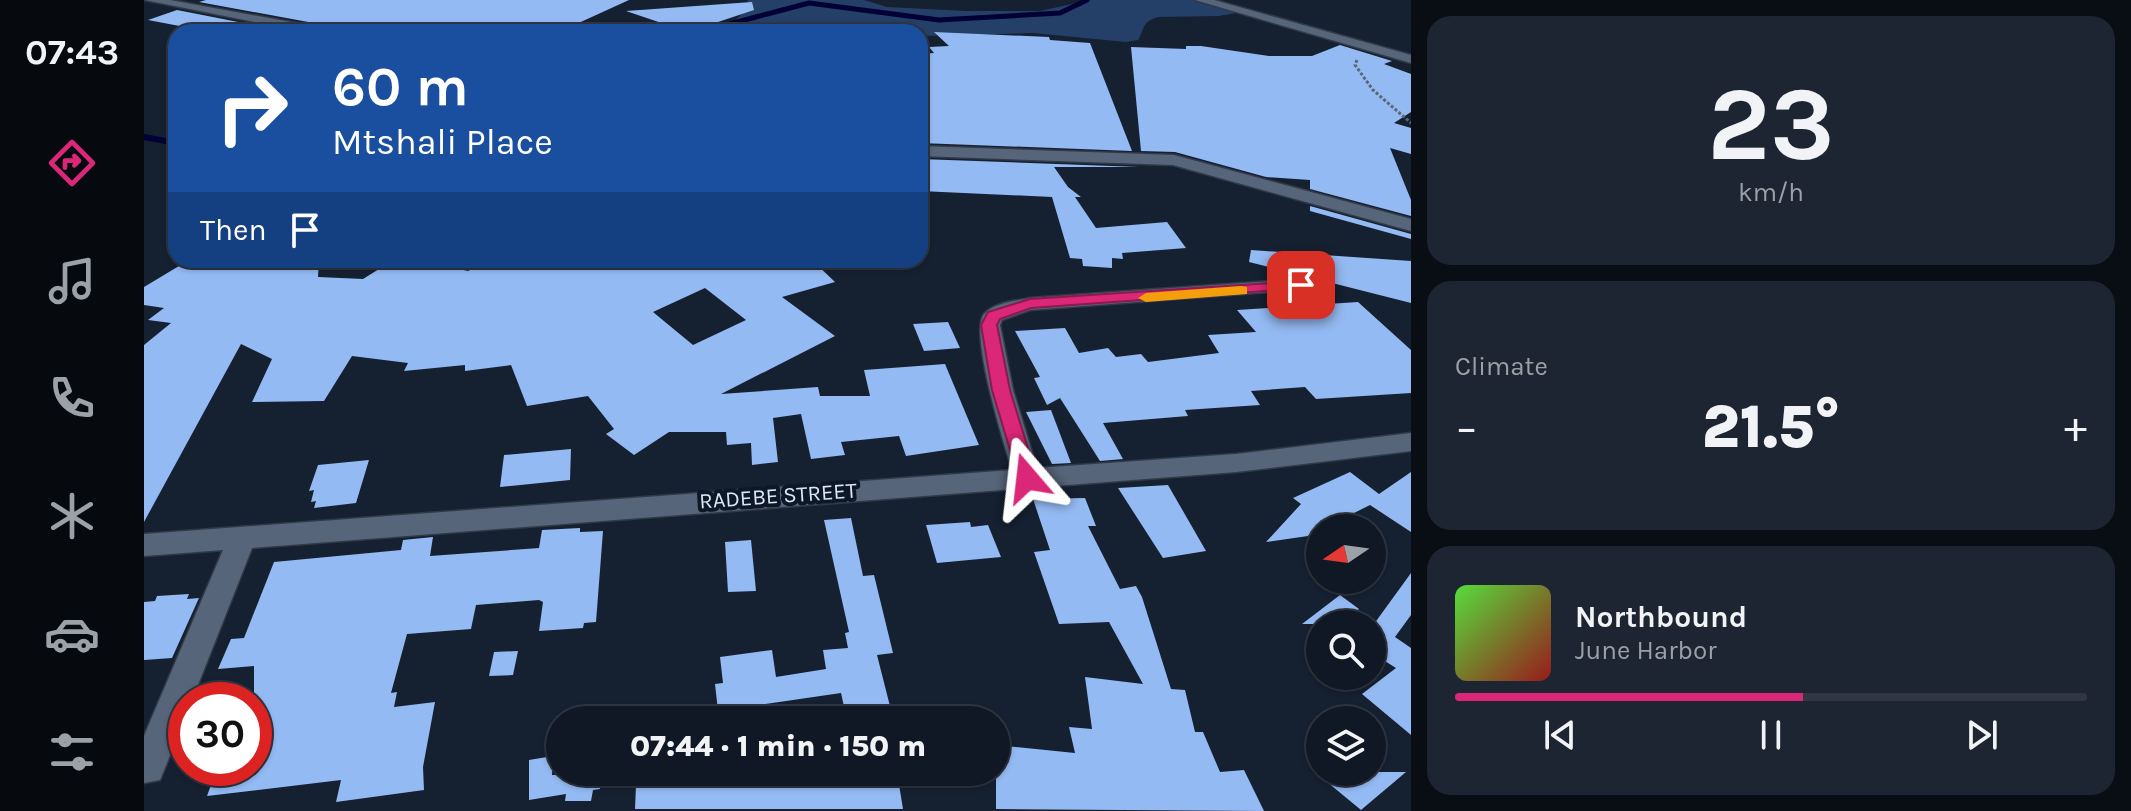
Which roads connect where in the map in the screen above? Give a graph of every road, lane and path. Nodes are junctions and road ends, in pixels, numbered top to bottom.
1 (151, 0) edge
2 (1201, 0) edge
3 (280, 24) edge
4 (1378, 50) junction
5 (1411, 59) edge
6 (1411, 123) edge
7 (928, 151) edge
8 (1411, 225) edge
9 (1301, 285) dead end
10 (1411, 442) edge
11 (1027, 478) junction
12 (242, 538) junction
13 (144, 545) edge
14 (148, 768) dead end

1 - 3 street
2 - 4 street
4 - 5 street
4 - 6 path
7 - 8 street
9 - 11 street
10 - 11 street, RADEBE STREET
11 - 12 street, RADEBE STREET
12 - 13 street, RADEBE STREET
12 - 14 street

